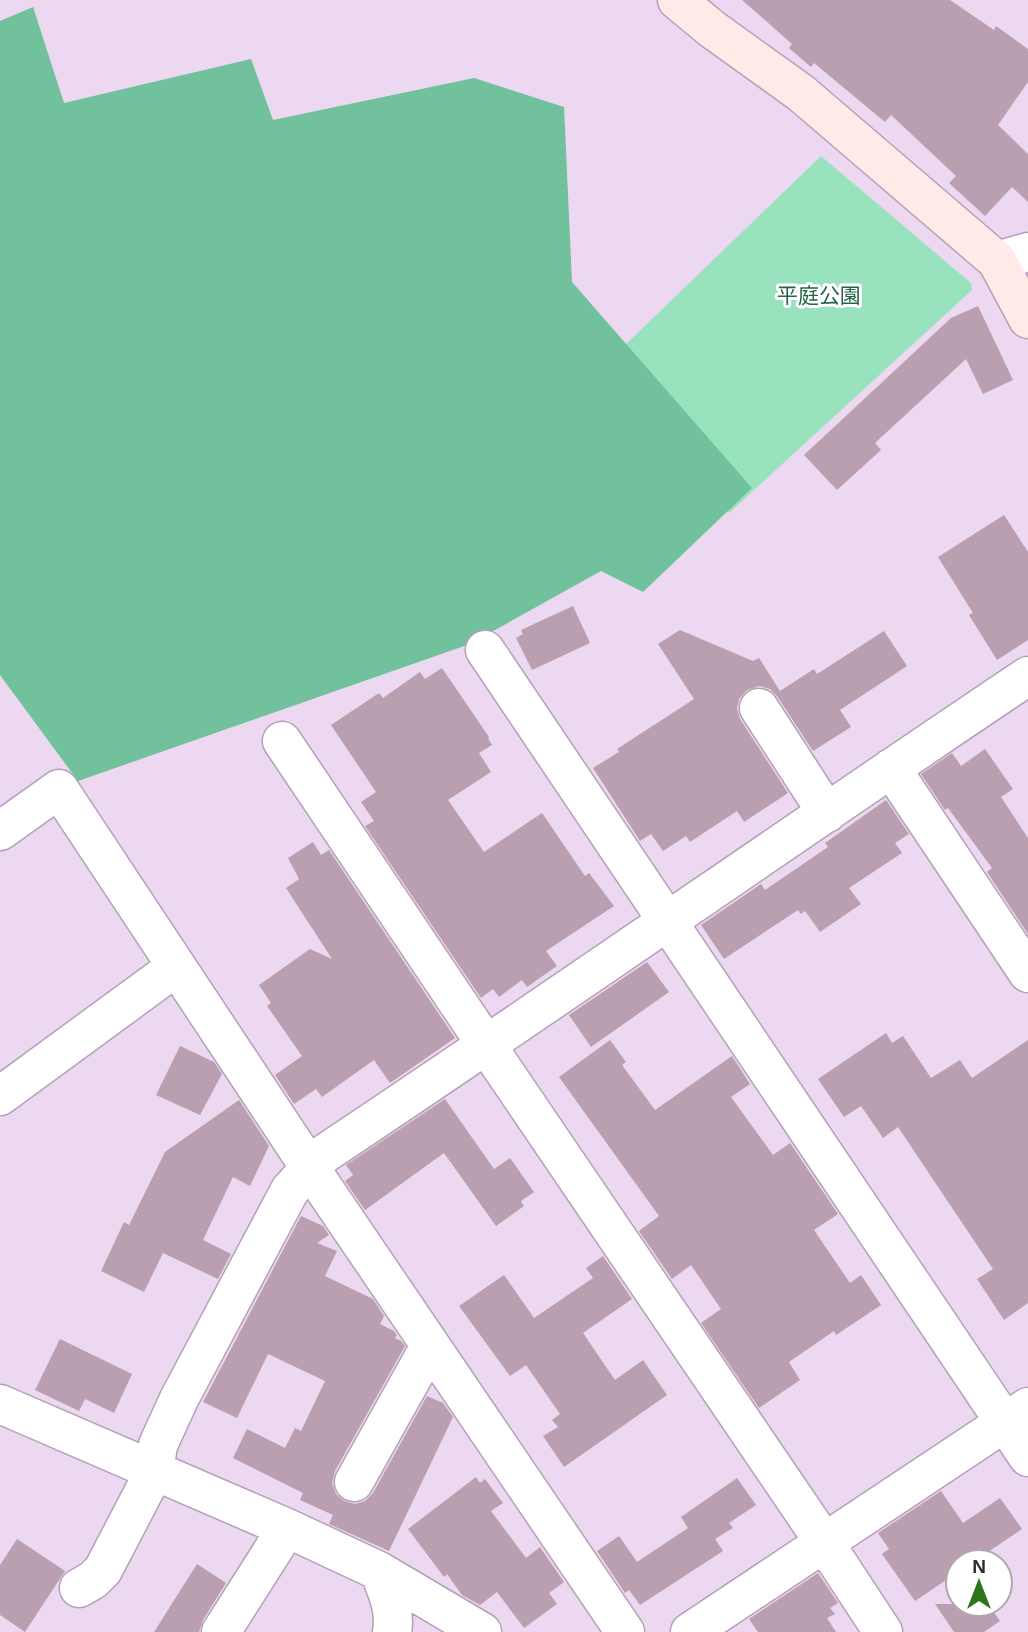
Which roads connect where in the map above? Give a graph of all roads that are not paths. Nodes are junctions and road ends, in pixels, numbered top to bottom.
1 (677, 0) edge
2 (1012, 256) edge
3 (1028, 319) edge
4 (485, 650) dead end
5 (1028, 676) edge
6 (759, 708) dead end
7 (282, 741) dead end
8 (891, 768) junction
9 (827, 813) junction
10 (0, 831) edge
11 (668, 921) junction
12 (176, 967) junction
13 (1028, 973) edge
14 (487, 1046) junction
15 (0, 1096) edge
16 (310, 1168) junction
17 (430, 1346) junction
18 (0, 1404) edge
19 (1016, 1415) edge
20 (1028, 1457) edge
21 (154, 1472) junction
22 (354, 1482) dead end
23 (287, 1528) junction
24 (824, 1542) junction
25 (379, 1571) junction
26 (79, 1588) dead end
27 (221, 1632) edge
28 (392, 1632) edge
29 (482, 1632) edge
30 (625, 1632) edge
31 (690, 1632) edge
32 (883, 1632) edge

1 - 2 street
2 - 3 street
4 - 11 street
5 - 8 street
6 - 9 street
7 - 14 street
8 - 9 street
8 - 13 street
9 - 11 street
10 - 12 street
11 - 14 street
11 - 19 street
12 - 15 street
12 - 16 street
14 - 16 street
14 - 24 street
16 - 17 street
16 - 21 street
17 - 22 street
17 - 30 street
18 - 21 street
19 - 20 street
19 - 24 street
21 - 23 street
21 - 26 street
23 - 25 street
23 - 27 street
24 - 31 street
24 - 32 street
25 - 28 street
25 - 29 street

